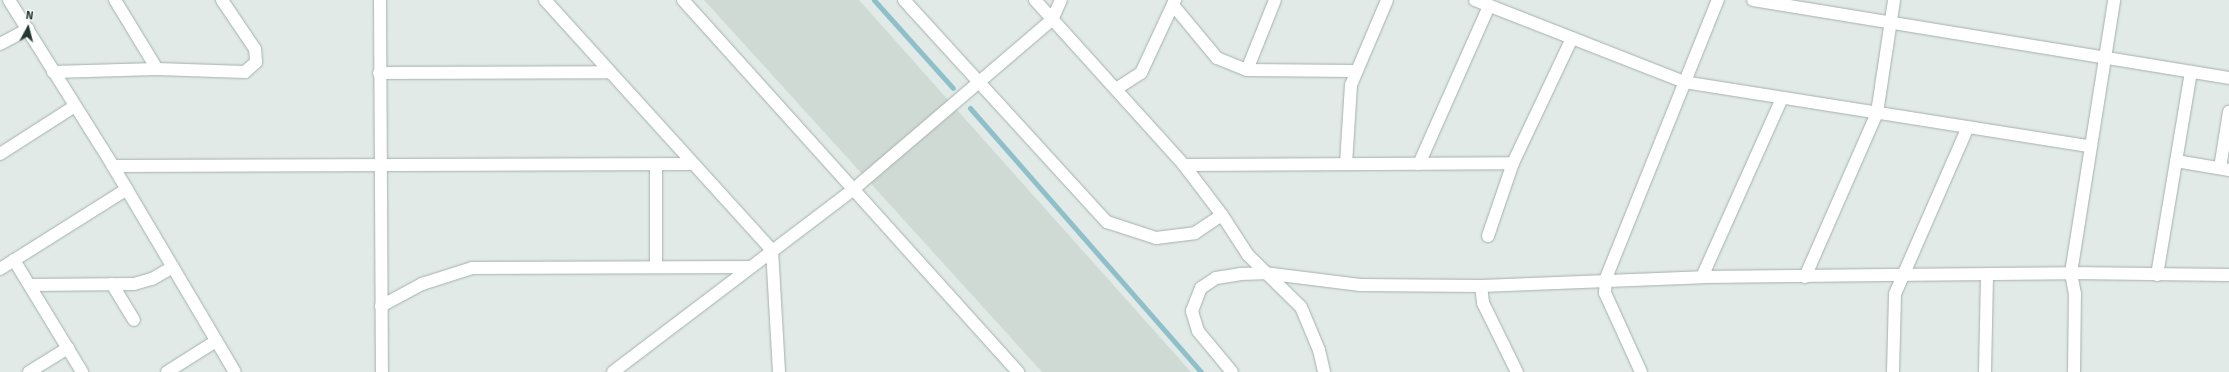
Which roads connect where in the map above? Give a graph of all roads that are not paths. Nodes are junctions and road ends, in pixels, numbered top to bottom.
1 (9, 0) edge
2 (115, 0) edge
3 (222, 0) edge
4 (380, 0) edge
5 (545, 0) edge
6 (683, 0) edge
7 (904, 0) edge
8 (1034, 0) edge
9 (1061, 0) edge
10 (1275, 0) edge
11 (1387, 0) edge
12 (1475, 0) edge
13 (1718, 0) edge
14 (1753, 0) edge
15 (1894, 0) edge
16 (2114, 0) edge
17 (1174, 2) edge
18 (1490, 6) junction
19 (1052, 20) junction
20 (1891, 23) junction
21 (28, 29) junction
22 (1572, 38) junction
23 (0, 44) edge
24 (2104, 58) junction
25 (157, 69) junction
26 (1247, 70) junction
27 (1356, 71) junction
28 (53, 72) junction
29 (609, 72) junction
30 (2191, 72) junction
31 (379, 73) junction
32 (2229, 78) edge
33 (1684, 82) junction
34 (979, 84) junction
35 (1116, 90) junction
36 (1782, 98) junction
37 (75, 106) junction
38 (2229, 112) edge
39 (1877, 113) junction
40 (1968, 127) junction
41 (2090, 146) junction
42 (0, 154) edge
43 (2176, 161) junction
44 (1513, 163) junction
45 (656, 164) junction
46 (693, 164) junction
47 (1346, 164) junction
48 (1419, 164) junction
49 (1184, 165) junction
50 (113, 166) junction
51 (379, 166) junction
52 (2224, 169) edge
53 (855, 188) junction
54 (127, 190) junction
55 (1222, 215) junction
56 (1488, 236) dead end
57 (772, 250) junction
58 (14, 260) junction
59 (656, 266) junction
60 (750, 266) junction
61 (173, 267) junction
62 (0, 269) edge
63 (1264, 273) junction
64 (2071, 273) junction
65 (1987, 275) junction
66 (2157, 275) junction
67 (2229, 275) edge
68 (1904, 276) junction
69 (1702, 277) junction
70 (1805, 277) junction
71 (1606, 278) junction
72 (112, 284) junction
73 (30, 285) junction
74 (1482, 286) junction
75 (381, 306) junction
76 (134, 320) dead end
77 (216, 341) junction
78 (68, 348) junction
79 (29, 372) edge
80 (82, 372) edge
81 (167, 372) edge
82 (235, 372) edge
83 (382, 372) edge
84 (613, 372) edge
85 (779, 372) edge
86 (1018, 372) edge
87 (1232, 372) edge
88 (1324, 372) edge
89 (1516, 372) edge
90 (1641, 372) edge
91 (1893, 372) edge
92 (1985, 372) edge
93 (2074, 372) edge

1 - 21 street
2 - 25 street
3 - 25 street
4 - 31 street
5 - 29 street
6 - 53 street
7 - 34 street
8 - 19 street
9 - 19 street
10 - 26 street
11 - 27 street
12 - 18 street
13 - 33 street
14 - 20 street
15 - 20 street
16 - 24 street
17 - 26 street
17 - 35 street
18 - 22 street
18 - 48 street
19 - 34 street
19 - 35 street
20 - 24 street
20 - 39 street
21 - 23 street
21 - 28 street
22 - 33 street
22 - 44 street
24 - 30 street
24 - 41 street
25 - 28 street
26 - 27 street
27 - 47 street
28 - 37 street
29 - 31 street
29 - 46 street
30 - 32 street
30 - 43 street
31 - 51 street
33 - 36 street
33 - 71 street
34 - 53 street
34 - 55 street
35 - 49 street
36 - 39 street
36 - 69 street
37 - 42 street
37 - 50 street
38 - 52 street
39 - 40 street
39 - 70 street
40 - 41 street
40 - 68 street
41 - 64 street
43 - 52 street
43 - 66 street
44 - 48 street
44 - 56 street
45 - 46 street
45 - 51 street
45 - 59 street
46 - 57 street
47 - 48 street
47 - 49 street
49 - 55 street
50 - 51 street
50 - 54 street
51 - 75 street
53 - 57 street
53 - 86 street
54 - 58 street
54 - 61 street
55 - 63 street
57 - 60 street
57 - 85 street
58 - 62 street
58 - 73 street
59 - 60 street
59 - 75 street
60 - 84 street
61 - 72 street
61 - 77 street
63 - 74 street
63 - 87 street
63 - 88 street
64 - 65 street
64 - 66 street
64 - 93 street
65 - 68 street
65 - 92 street
66 - 67 street
68 - 70 street
68 - 91 street
69 - 70 street
69 - 71 street
71 - 74 street
71 - 90 street
72 - 73 street
72 - 76 street
73 - 78 street
74 - 89 street
75 - 83 street
77 - 81 street
77 - 82 street
78 - 79 street
78 - 80 street

